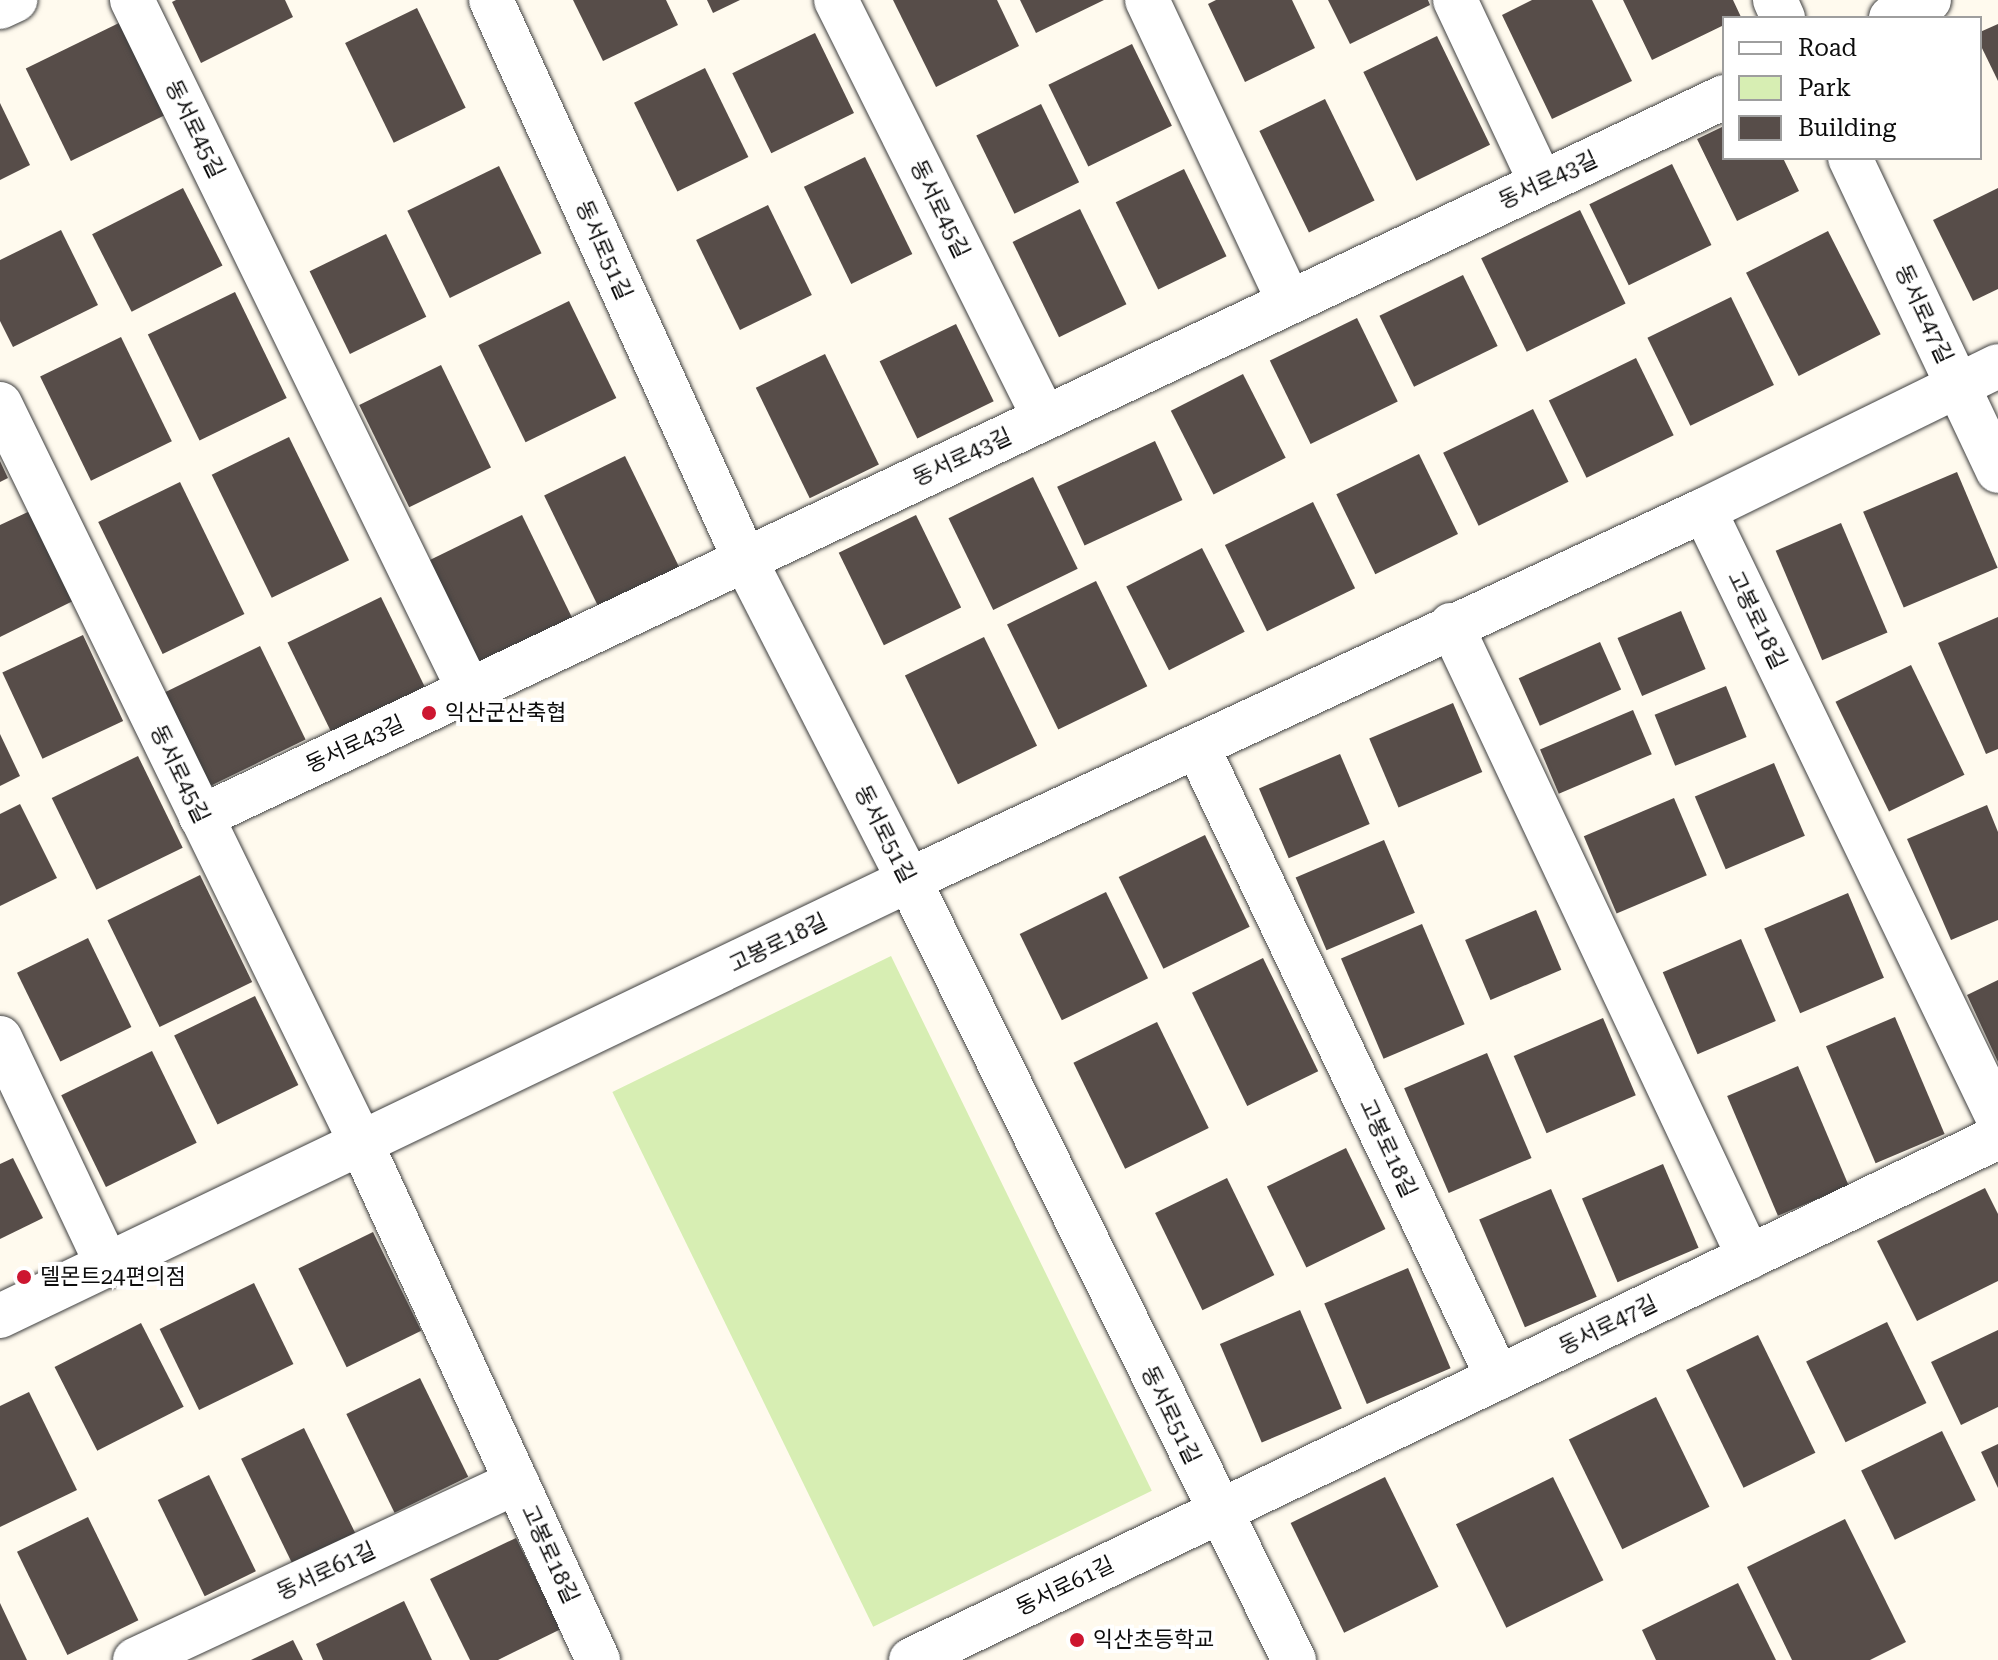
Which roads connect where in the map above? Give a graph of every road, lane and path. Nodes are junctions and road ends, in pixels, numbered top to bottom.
1 (15, 0) edge
2 (132, 0) edge
3 (491, 0) edge
4 (836, 0) edge
5 (1147, 0) edge
6 (1455, 0) edge
7 (1929, 0) edge
8 (0, 7) edge
9 (1895, 16) edge
10 (1722, 98) edge
11 (1851, 160) edge
12 (1541, 183) junction
13 (1289, 302) junction
14 (1998, 366) edge
15 (1958, 385) junction
16 (0, 404) edge
17 (1044, 418) junction
18 (1998, 471) edge
19 (1704, 510) junction
20 (745, 560) junction
21 (1451, 625) junction
22 (469, 690) junction
23 (1197, 746) junction
24 (201, 817) junction
25 (909, 880) junction
26 (0, 1038) edge
27 (1998, 1118) edge
28 (1998, 1137) edge
29 (361, 1143) junction
30 (1749, 1257) junction
31 (108, 1266) junction
32 (0, 1316) edge
33 (1498, 1378) junction
34 (517, 1482) junction
35 (1218, 1512) junction
36 (135, 1660) edge
37 (598, 1660) edge
38 (911, 1660) edge
39 (1294, 1660) edge

1 - 8 street
2 - 22 street, 동서로45길
3 - 20 street, 동서로51길
4 - 17 street, 동서로45길
5 - 13 street
6 - 12 street
7 - 9 street
10 - 12 street, 동서로43길
11 - 15 street, 동서로47길
12 - 13 street, 동서로43길
13 - 17 street, 동서로43길
14 - 15 street, 고봉로18길
15 - 18 street, 동서로47길
15 - 19 street, 고봉로18길
16 - 24 street, 동서로45길
17 - 20 street, 동서로43길
19 - 21 street, 고봉로18길
19 - 27 street, 고봉로18길
20 - 22 street, 동서로43길
20 - 25 street, 동서로51길
21 - 23 street, 고봉로18길
21 - 30 street
22 - 24 street, 동서로43길
23 - 25 street, 고봉로18길
23 - 33 street, 고봉로18길
24 - 29 street, 동서로45길
25 - 29 street, 고봉로18길
25 - 35 street, 동서로51길
26 - 31 street
28 - 30 street, 동서로47길
29 - 31 street, 고봉로18길
29 - 34 street, 고봉로18길
30 - 33 street, 동서로47길
31 - 32 street, 고봉로18길
33 - 35 street, 동서로47길
34 - 36 street, 동서로61길
34 - 37 street, 고봉로18길
35 - 38 street, 동서로61길
35 - 39 street, 동서로51길

